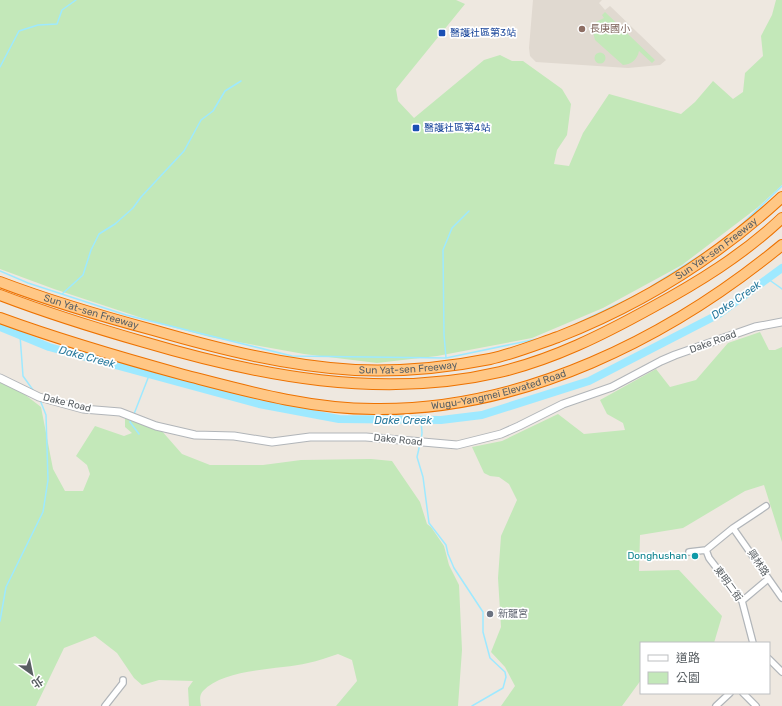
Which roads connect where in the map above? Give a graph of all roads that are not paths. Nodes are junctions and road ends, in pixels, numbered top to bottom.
1 (782, 197) edge
2 (782, 218) edge
3 (782, 245) edge
4 (782, 253) edge
5 (0, 282) edge
6 (0, 295) edge
7 (0, 318) edge
8 (782, 322) edge
9 (0, 324) edge
10 (0, 378) edge
11 (766, 506) dead end
12 (733, 528) junction
13 (706, 550) junction
14 (689, 552) dead end
15 (768, 579) junction
16 (782, 598) edge
17 (742, 601) junction
18 (753, 642) edge
19 (770, 660) edge
20 (782, 672) edge
21 (123, 680) dead end
22 (729, 694) edge
23 (744, 694) edge
24 (105, 706) edge
25 (716, 706) edge
26 (756, 706) edge

1 - 5 highway, Sun Yat-sen Freeway
2 - 6 highway, Sun Yat-sen Freeway
3 - 7 highway, Wugu-Yangmei Elevated Road
4 - 9 highway, Wugu-Yangmei Elevated Road
8 - 10 street, Dake Road
11 - 12 street
12 - 13 street
12 - 15 street, 興林路
13 - 14 street
13 - 17 street, 東明二街
15 - 16 street, 興林路
15 - 17 street
17 - 18 street, 東明二街
19 - 20 street
21 - 24 street
22 - 25 street
23 - 26 street

